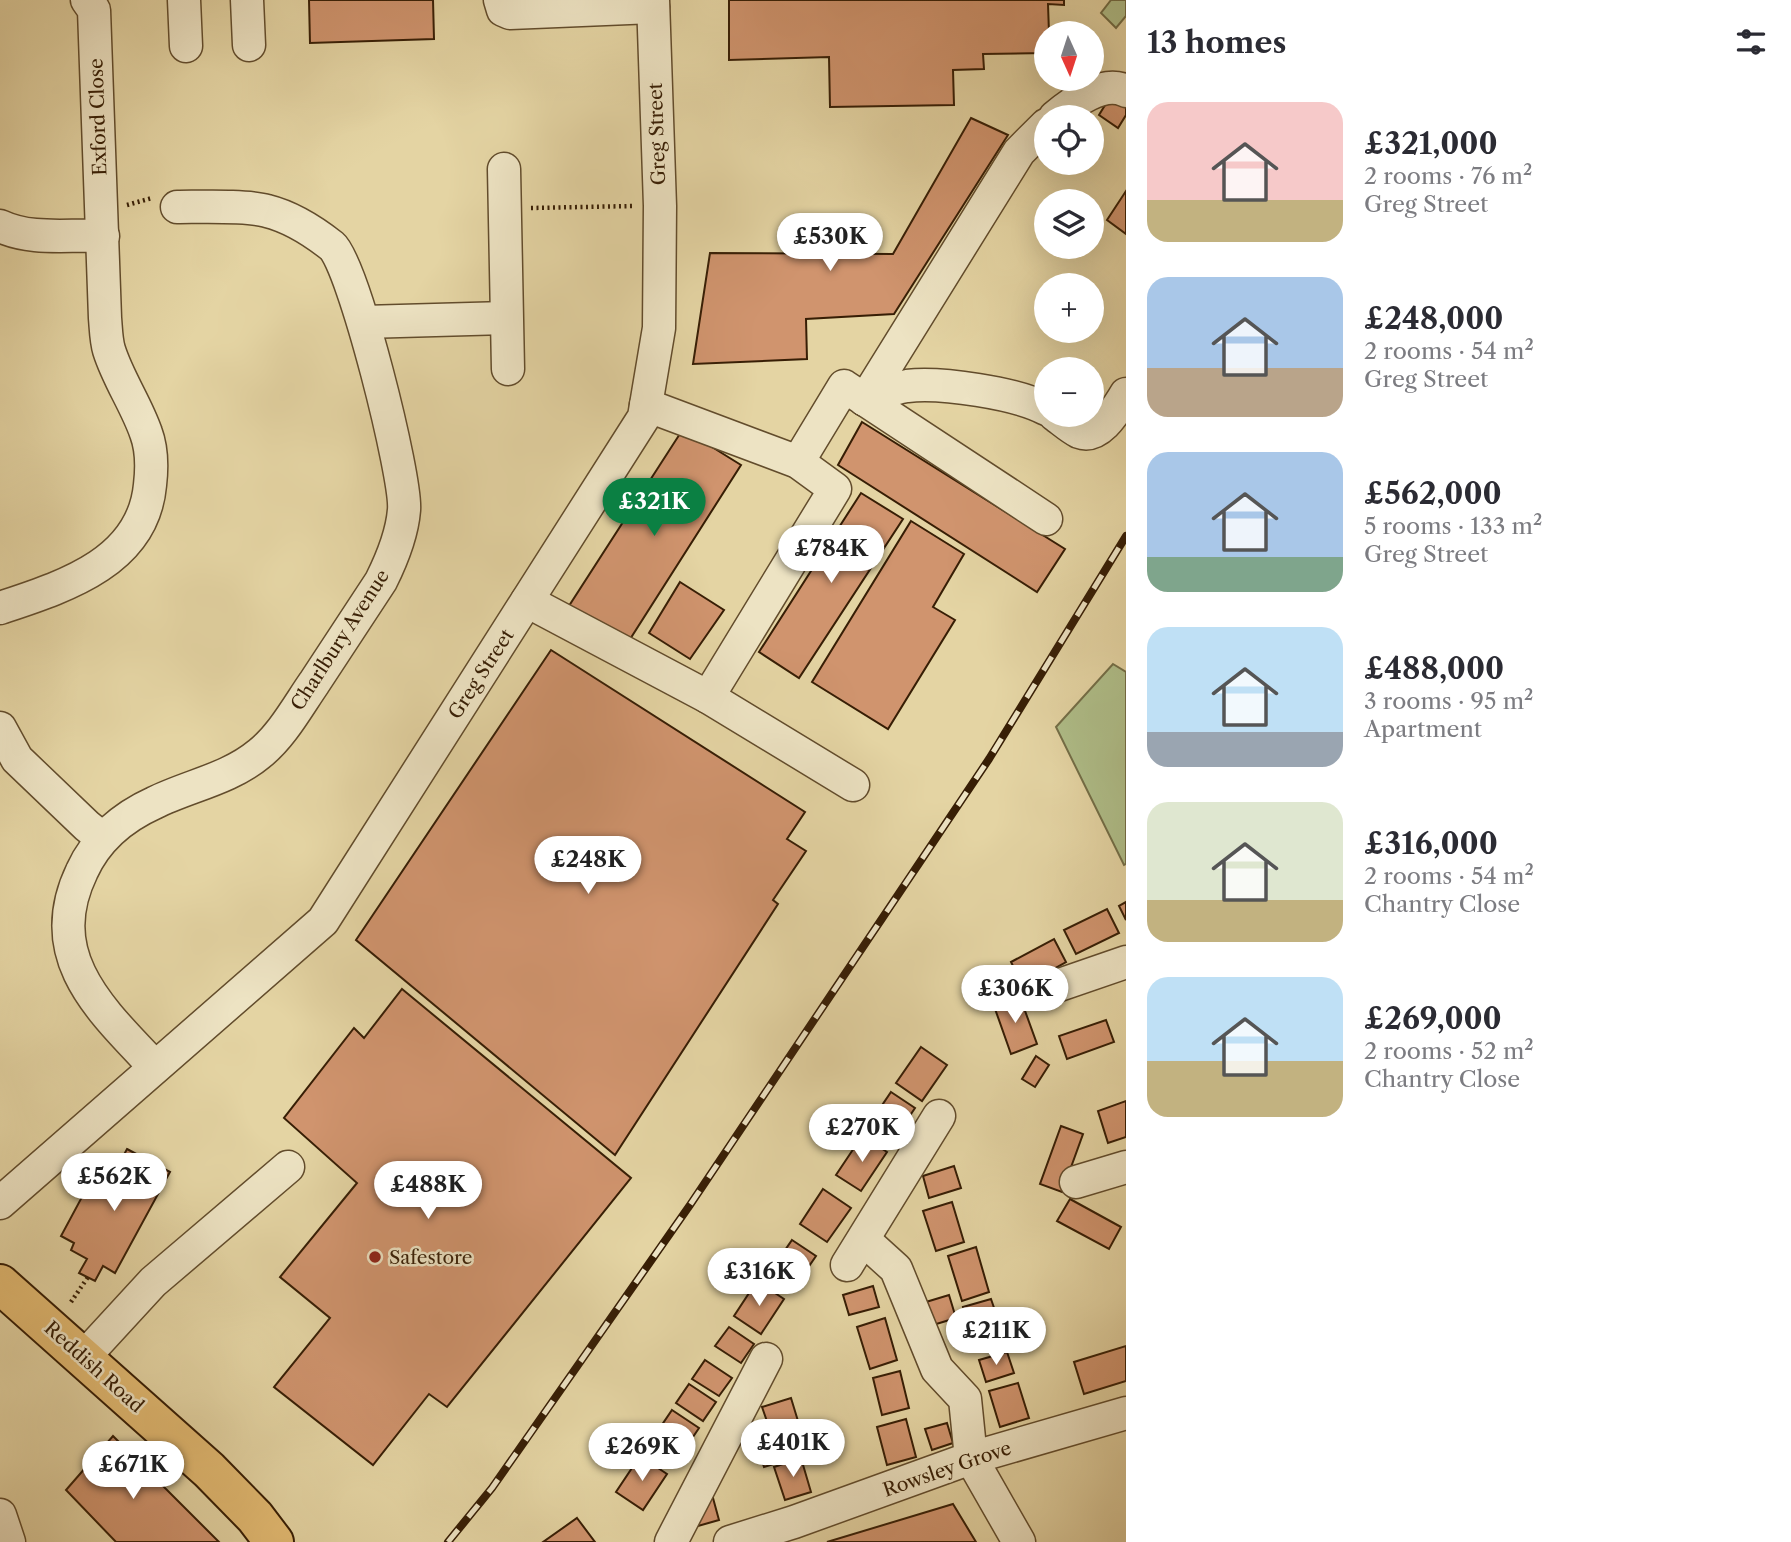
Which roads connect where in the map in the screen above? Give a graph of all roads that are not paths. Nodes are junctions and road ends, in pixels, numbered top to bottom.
1 (87, 0) edge
2 (184, 0) edge
3 (247, 0) edge
4 (500, 0) edge
5 (653, 4) edge
6 (600, 5) edge
7 (548, 6) edge
8 (186, 46) dead end
9 (249, 46) dead end
10 (1126, 91) edge
11 (1072, 105) edge
12 (1034, 137) edge
13 (504, 169) dead end
14 (177, 207) road end
15 (102, 222) junction
16 (0, 226) edge
17 (506, 318) junction
18 (364, 322) junction
19 (508, 369) dead end
20 (1126, 394) edge
21 (865, 400) junction
22 (1034, 404) edge
23 (646, 405) junction
24 (1104, 423) edge
25 (1073, 427) edge
26 (1100, 427) edge
27 (798, 462) junction
28 (1046, 519) dead end
29 (527, 601) junction
30 (0, 608) edge
31 (708, 697) junction
32 (0, 727) edge
33 (853, 785) dead end
34 (102, 838) junction
35 (1126, 962) edge
36 (1042, 991) dead end
37 (155, 1067) junction
38 (939, 1116) dead end
39 (288, 1167) dead end
40 (1126, 1167) edge
41 (1076, 1182) dead end
42 (0, 1203) edge
43 (0, 1284) edge
44 (84, 1357) junction
45 (766, 1359) dead end
46 (1126, 1413) edge
47 (971, 1458) junction
48 (0, 1515) edge
49 (798, 1532) edge
50 (9, 1542) edge
51 (274, 1542) edge
52 (671, 1542) edge
53 (730, 1542) edge
54 (1018, 1542) edge

1 - 15 street, Exford Close
2 - 8 street
3 - 9 street
4 - 7 street
5 - 6 street
5 - 23 street, Greg Street
6 - 7 street
10 - 11 street
12 - 21 street
13 - 17 street
14 - 18 street, Charlbury Avenue
15 - 16 street
15 - 30 street, Exford Close
17 - 18 street
17 - 19 street
18 - 34 street, Charlbury Avenue
20 - 24 street
21 - 22 street
21 - 27 street
21 - 28 street
23 - 27 street
23 - 29 street, Greg Street
25 - 26 street
27 - 31 street
29 - 31 street
29 - 37 street, Greg Street
31 - 33 street
32 - 34 street
34 - 37 street, Charlbury Avenue
35 - 36 street
37 - 42 street, Greg Street
38 - 47 street
39 - 44 street
40 - 41 street
43 - 44 main road, Reddish Road
44 - 51 main road, Reddish Road
45 - 52 street
46 - 47 street, Rowsley Grove
47 - 49 street, Rowsley Grove
47 - 54 street
48 - 50 street
49 - 53 street, Rowsley Grove

